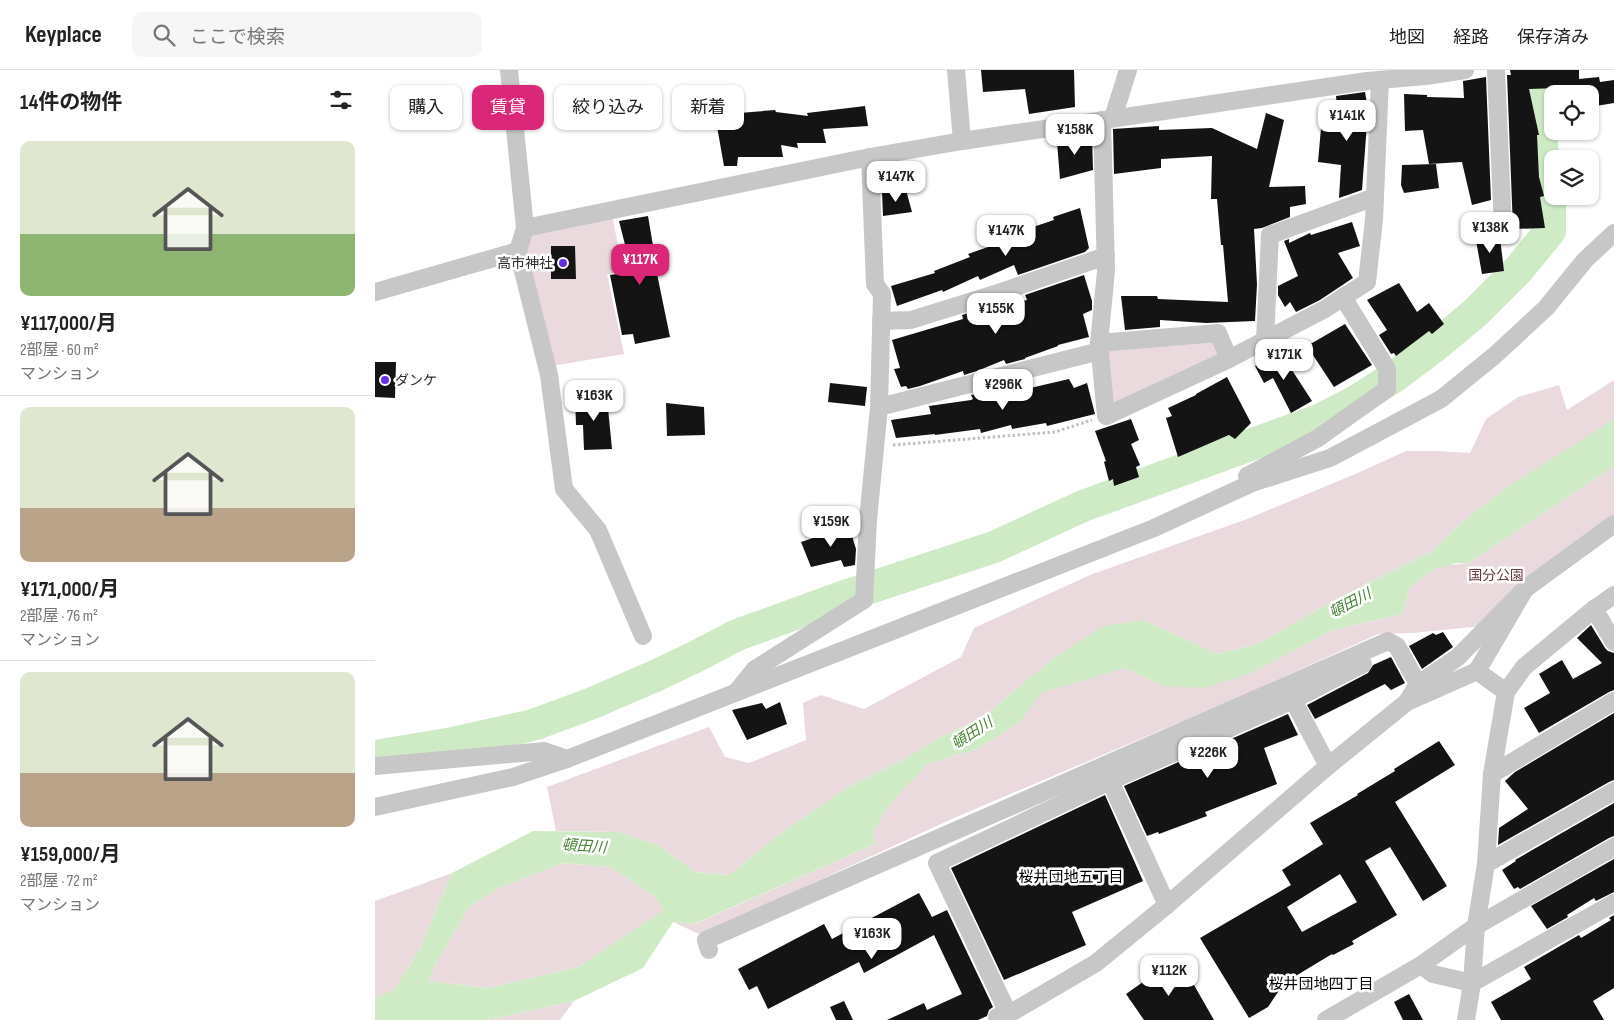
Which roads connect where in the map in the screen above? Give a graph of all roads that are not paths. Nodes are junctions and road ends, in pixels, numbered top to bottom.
1 (509, 70) edge
2 (956, 70) edge
3 (1128, 70) edge
4 (1465, 70) edge
5 (1497, 70) edge
6 (1371, 77) edge
7 (1107, 119) junction
8 (962, 141) junction
9 (870, 157) junction
10 (1375, 197) junction
11 (525, 228) junction
12 (1503, 228) dead end
13 (1614, 233) edge
14 (518, 251) junction
15 (1106, 256) junction
16 (375, 292) edge
17 (1343, 297) junction
18 (881, 320) junction
19 (1265, 340) junction
20 (1099, 347) junction
21 (1229, 359) junction
22 (879, 407) junction
23 (1222, 496) junction
24 (1614, 524) edge
25 (1525, 589) junction
26 (1614, 594) edge
27 (1594, 609) junction
28 (643, 636) dead end
29 (1614, 642) edge
30 (1397, 646) junction
31 (1477, 671) junction
32 (1418, 684) junction
33 (1506, 692) junction
34 (736, 693) junction
35 (1293, 700) junction
36 (1614, 700) edge
37 (1407, 702) junction
38 (567, 759) junction
39 (375, 766) edge
40 (1328, 766) junction
41 (1492, 774) junction
42 (1110, 781) junction
43 (1614, 791) edge
44 (375, 807) edge
45 (1614, 847) edge
46 (1486, 864) junction
47 (1614, 902) edge
48 (1167, 905) junction
49 (1475, 926) junction
50 (709, 950) dead end
51 (1421, 965) junction
52 (1472, 982) junction
53 (1005, 1017) edge
54 (990, 1020) edge
55 (1326, 1020) edge
56 (1466, 1020) edge

1 - 11 street
2 - 8 street
3 - 7 street
4 - 6 street
5 - 12 street
6 - 7 street
6 - 10 street
7 - 8 street
7 - 15 street
8 - 9 street
9 - 11 street
9 - 18 street
10 - 17 street
10 - 19 street
11 - 14 street
13 - 23 street
14 - 16 street
14 - 28 street
15 - 18 street
15 - 20 street
17 - 19 street
17 - 23 street
18 - 22 street
19 - 21 street
20 - 21 street
20 - 21 street
20 - 22 street
22 - 34 street
23 - 34 street
24 - 25 street
25 - 31 street
25 - 32 street
26 - 27 street
27 - 29 street
27 - 33 street
30 - 32 street
30 - 35 street
30 - 50 street
31 - 33 street
31 - 37 street
32 - 37 street
33 - 41 street
34 - 38 street
35 - 40 street
35 - 42 street
36 - 41 street
37 - 40 street
38 - 39 street
38 - 44 street
40 - 48 street
41 - 46 street
42 - 48 street
42 - 53 street
43 - 46 street
45 - 49 street
46 - 49 street
47 - 52 street
48 - 53 street
49 - 51 street
49 - 52 street
51 - 52 street
51 - 55 street
52 - 56 street
53 - 54 street

